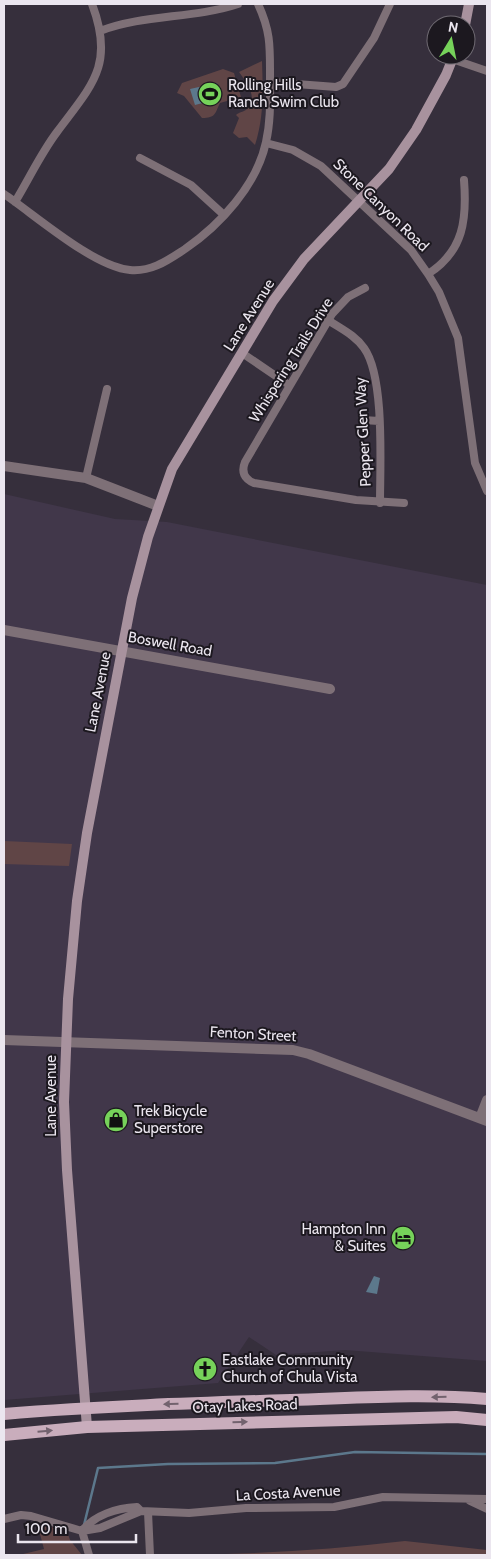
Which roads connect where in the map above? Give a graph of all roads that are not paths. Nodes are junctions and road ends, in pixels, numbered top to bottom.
1 (92, 4) edge
2 (195, 4) edge
3 (238, 4) edge
4 (258, 4) edge
5 (390, 4) edge
6 (196, 13) junction
7 (100, 31) junction
8 (450, 65) edge
9 (471, 65) edge
10 (487, 72) edge
11 (270, 82) junction
12 (266, 143) junction
13 (140, 158) dead end
14 (464, 180) dead end
15 (4, 194) edge
16 (358, 201) junction
17 (15, 202) junction
18 (224, 215) junction
19 (428, 274) junction
20 (365, 288) dead end
21 (328, 320) junction
22 (242, 353) junction
23 (289, 385) junction
24 (107, 389) dead end
25 (363, 420) dead end
26 (379, 421) junction
27 (4, 466) edge
28 (86, 478) junction
29 (487, 491) edge
30 (380, 503) junction
31 (404, 503) dead end
32 (158, 506) junction
33 (4, 630) edge
34 (122, 650) junction
35 (330, 689) dead end
36 (4, 1040) edge
37 (66, 1041) junction
38 (487, 1100) edge
39 (484, 1120) edge
40 (487, 1399) edge
41 (86, 1407) junction
42 (4, 1414) edge
43 (487, 1420) edge
44 (87, 1427) junction
45 (4, 1435) edge
46 (466, 1499) junction
47 (487, 1499) edge
48 (487, 1509) edge
49 (145, 1511) junction
50 (4, 1519) edge
51 (82, 1531) junction
52 (89, 1555) edge
53 (150, 1555) edge

1 - 7 street
2 - 6 street
3 - 6 street
4 - 11 street
5 - 11 street
6 - 7 street
7 - 17 street
8 - 16 main road, Lane Avenue
9 - 10 street
11 - 12 street
12 - 16 street, Stone Canyon Road
12 - 18 street
13 - 18 street
14 - 19 street
15 - 17 street
16 - 19 street, Stone Canyon Road
16 - 22 main road, Lane Avenue
17 - 18 street
19 - 29 street, Stone Canyon Road
20 - 21 street, Whispering Trails Drive
21 - 23 street, Whispering Trails Drive
21 - 26 street, Pepper Glen Way
22 - 23 street
22 - 32 main road, Lane Avenue
23 - 30 street, Whispering Trails Drive
24 - 28 street
25 - 26 street
26 - 30 street, Pepper Glen Way
27 - 28 street
28 - 32 street
30 - 31 street
32 - 34 main road, Lane Avenue
33 - 34 street, Boswell Road
34 - 35 street, Boswell Road
34 - 37 main road, Lane Avenue
36 - 37 street, Fenton Street
37 - 39 street, Fenton Street
37 - 41 main road, Lane Avenue
38 - 39 street
40 -> 41 main road, Otay Lakes Road
41 - 42 main road, Otay Lakes Road
41 - 44 main road, Lane Avenue
44 -> 43 main road, Otay Lakes Road
45 -> 44 main road, Otay Lakes Road
46 - 47 street, La Costa Avenue
46 - 48 street, La Costa Avenue
46 - 49 street, La Costa Avenue
49 - 51 street, La Costa Avenue
49 - 53 street
50 - 51 street
51 - 52 street

